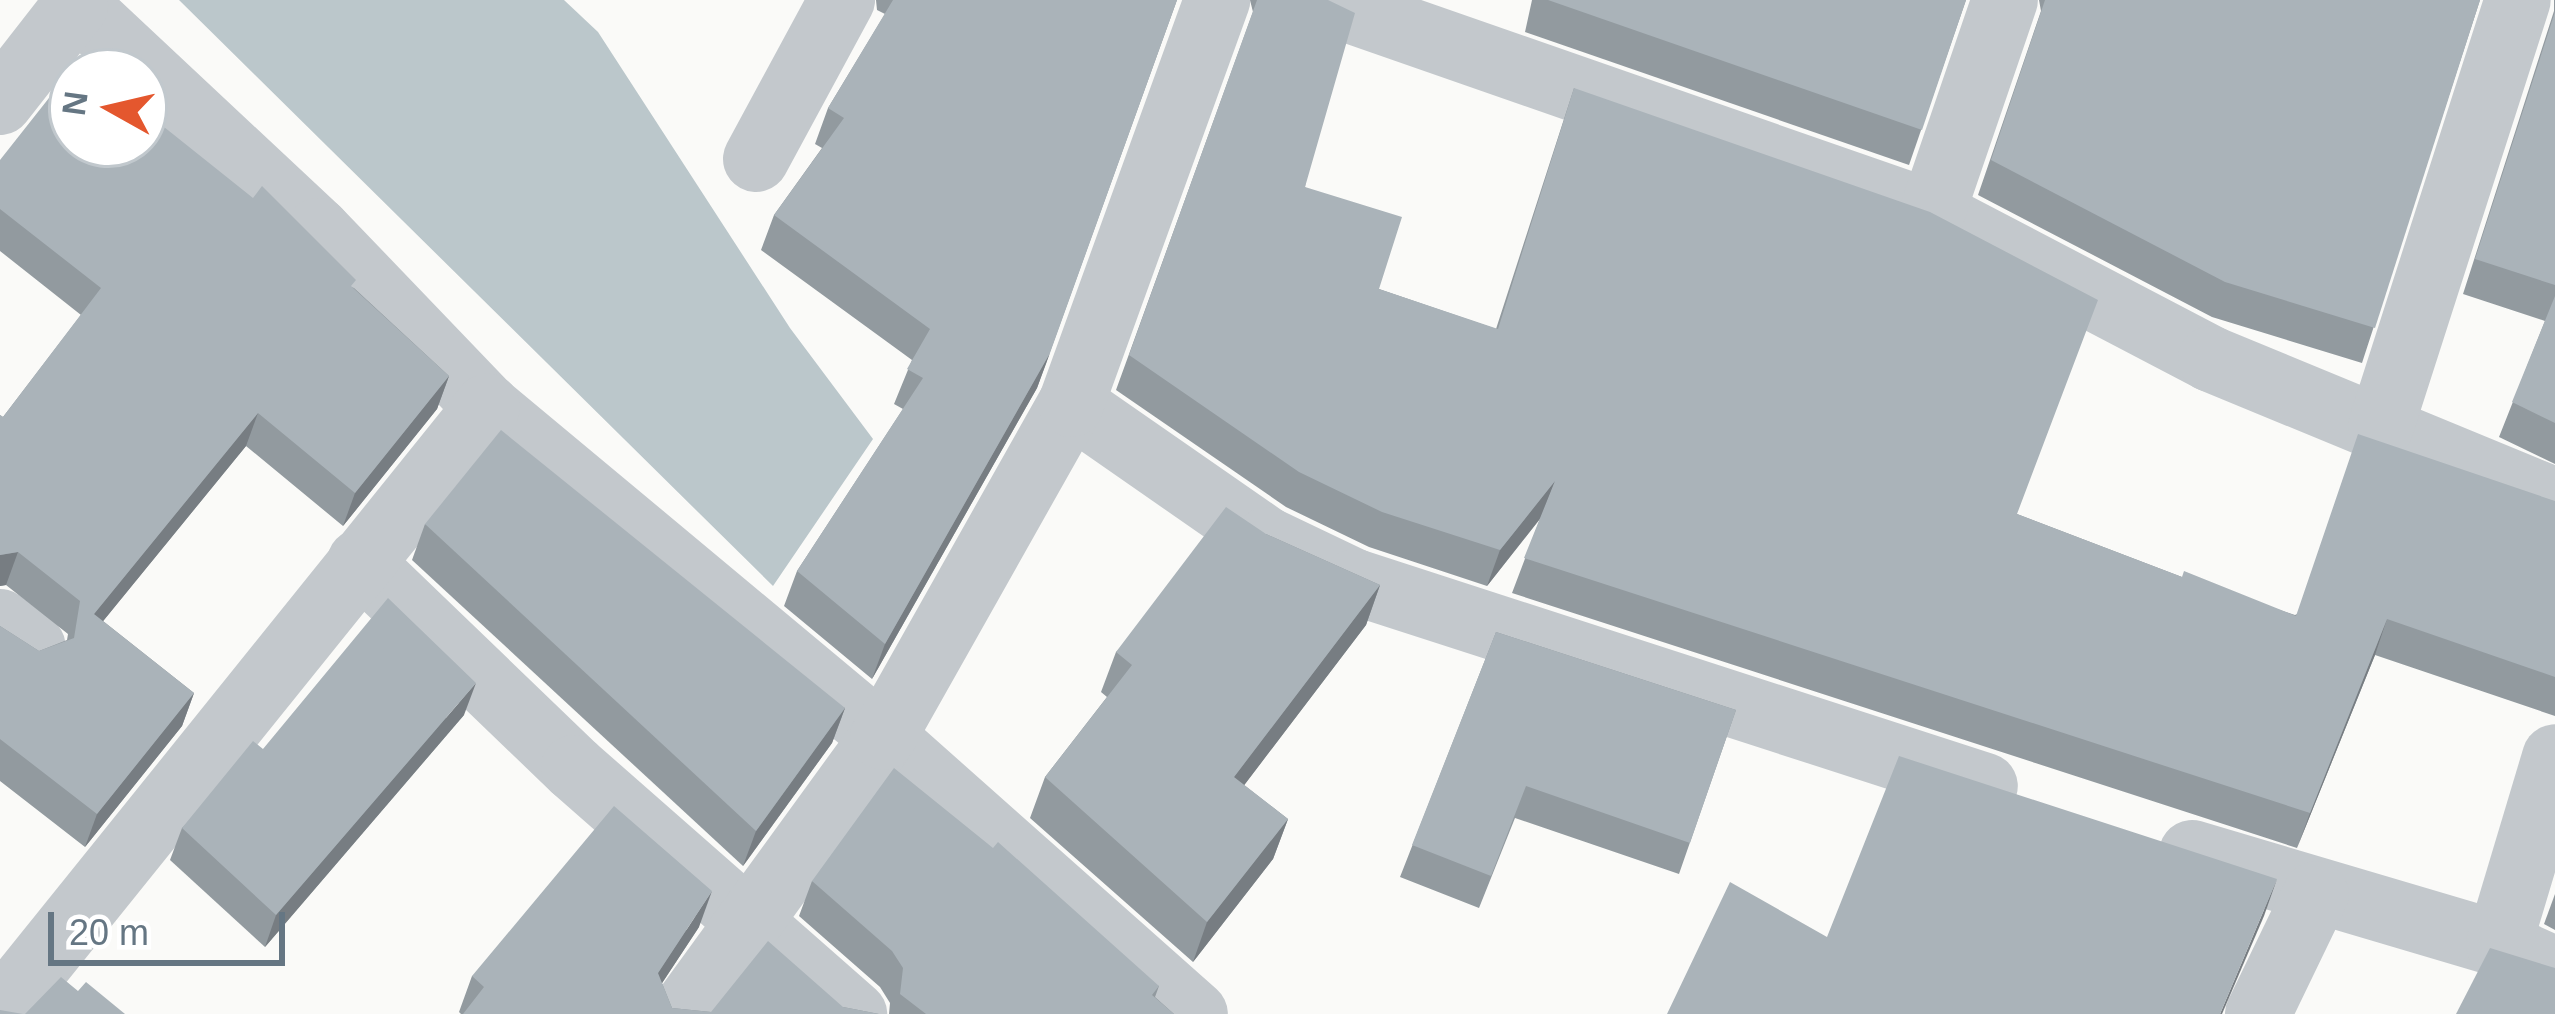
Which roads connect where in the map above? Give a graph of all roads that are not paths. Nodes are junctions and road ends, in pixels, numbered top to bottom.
1 (842, 0) edge
2 (1216, 0) edge
3 (1321, 0) edge
4 (2005, 0) edge
5 (2518, 0) edge
6 (73, 3) edge
7 (1399, 11) edge
8 (0, 102) edge
9 (756, 159) dead end
10 (1932, 213) junction
11 (1071, 404) junction
12 (487, 407) junction
13 (2381, 426) junction
14 (2555, 501) edge
15 (360, 562) junction
16 (883, 736) junction
17 (2555, 757) edge
18 (2048, 807) edge
19 (2138, 836) edge
20 (2316, 894) junction
21 (752, 921) junction
22 (2527, 957) edge
23 (0, 1012) edge
24 (682, 1014) edge
25 (854, 1014) edge
26 (1195, 1014) edge
27 (2258, 1014) edge

1 - 9 street
2 - 11 street
3 - 7 street
4 - 10 street
5 - 13 street
6 - 8 street
6 - 12 street
7 - 10 street
10 - 13 street
11 - 16 street
11 - 18 street
12 - 15 street
12 - 16 street
13 - 14 street
15 - 21 street
15 - 23 street
16 - 21 street
16 - 26 street
17 - 22 street
19 - 20 street
20 - 22 street
20 - 27 street
21 - 24 street
21 - 25 street

